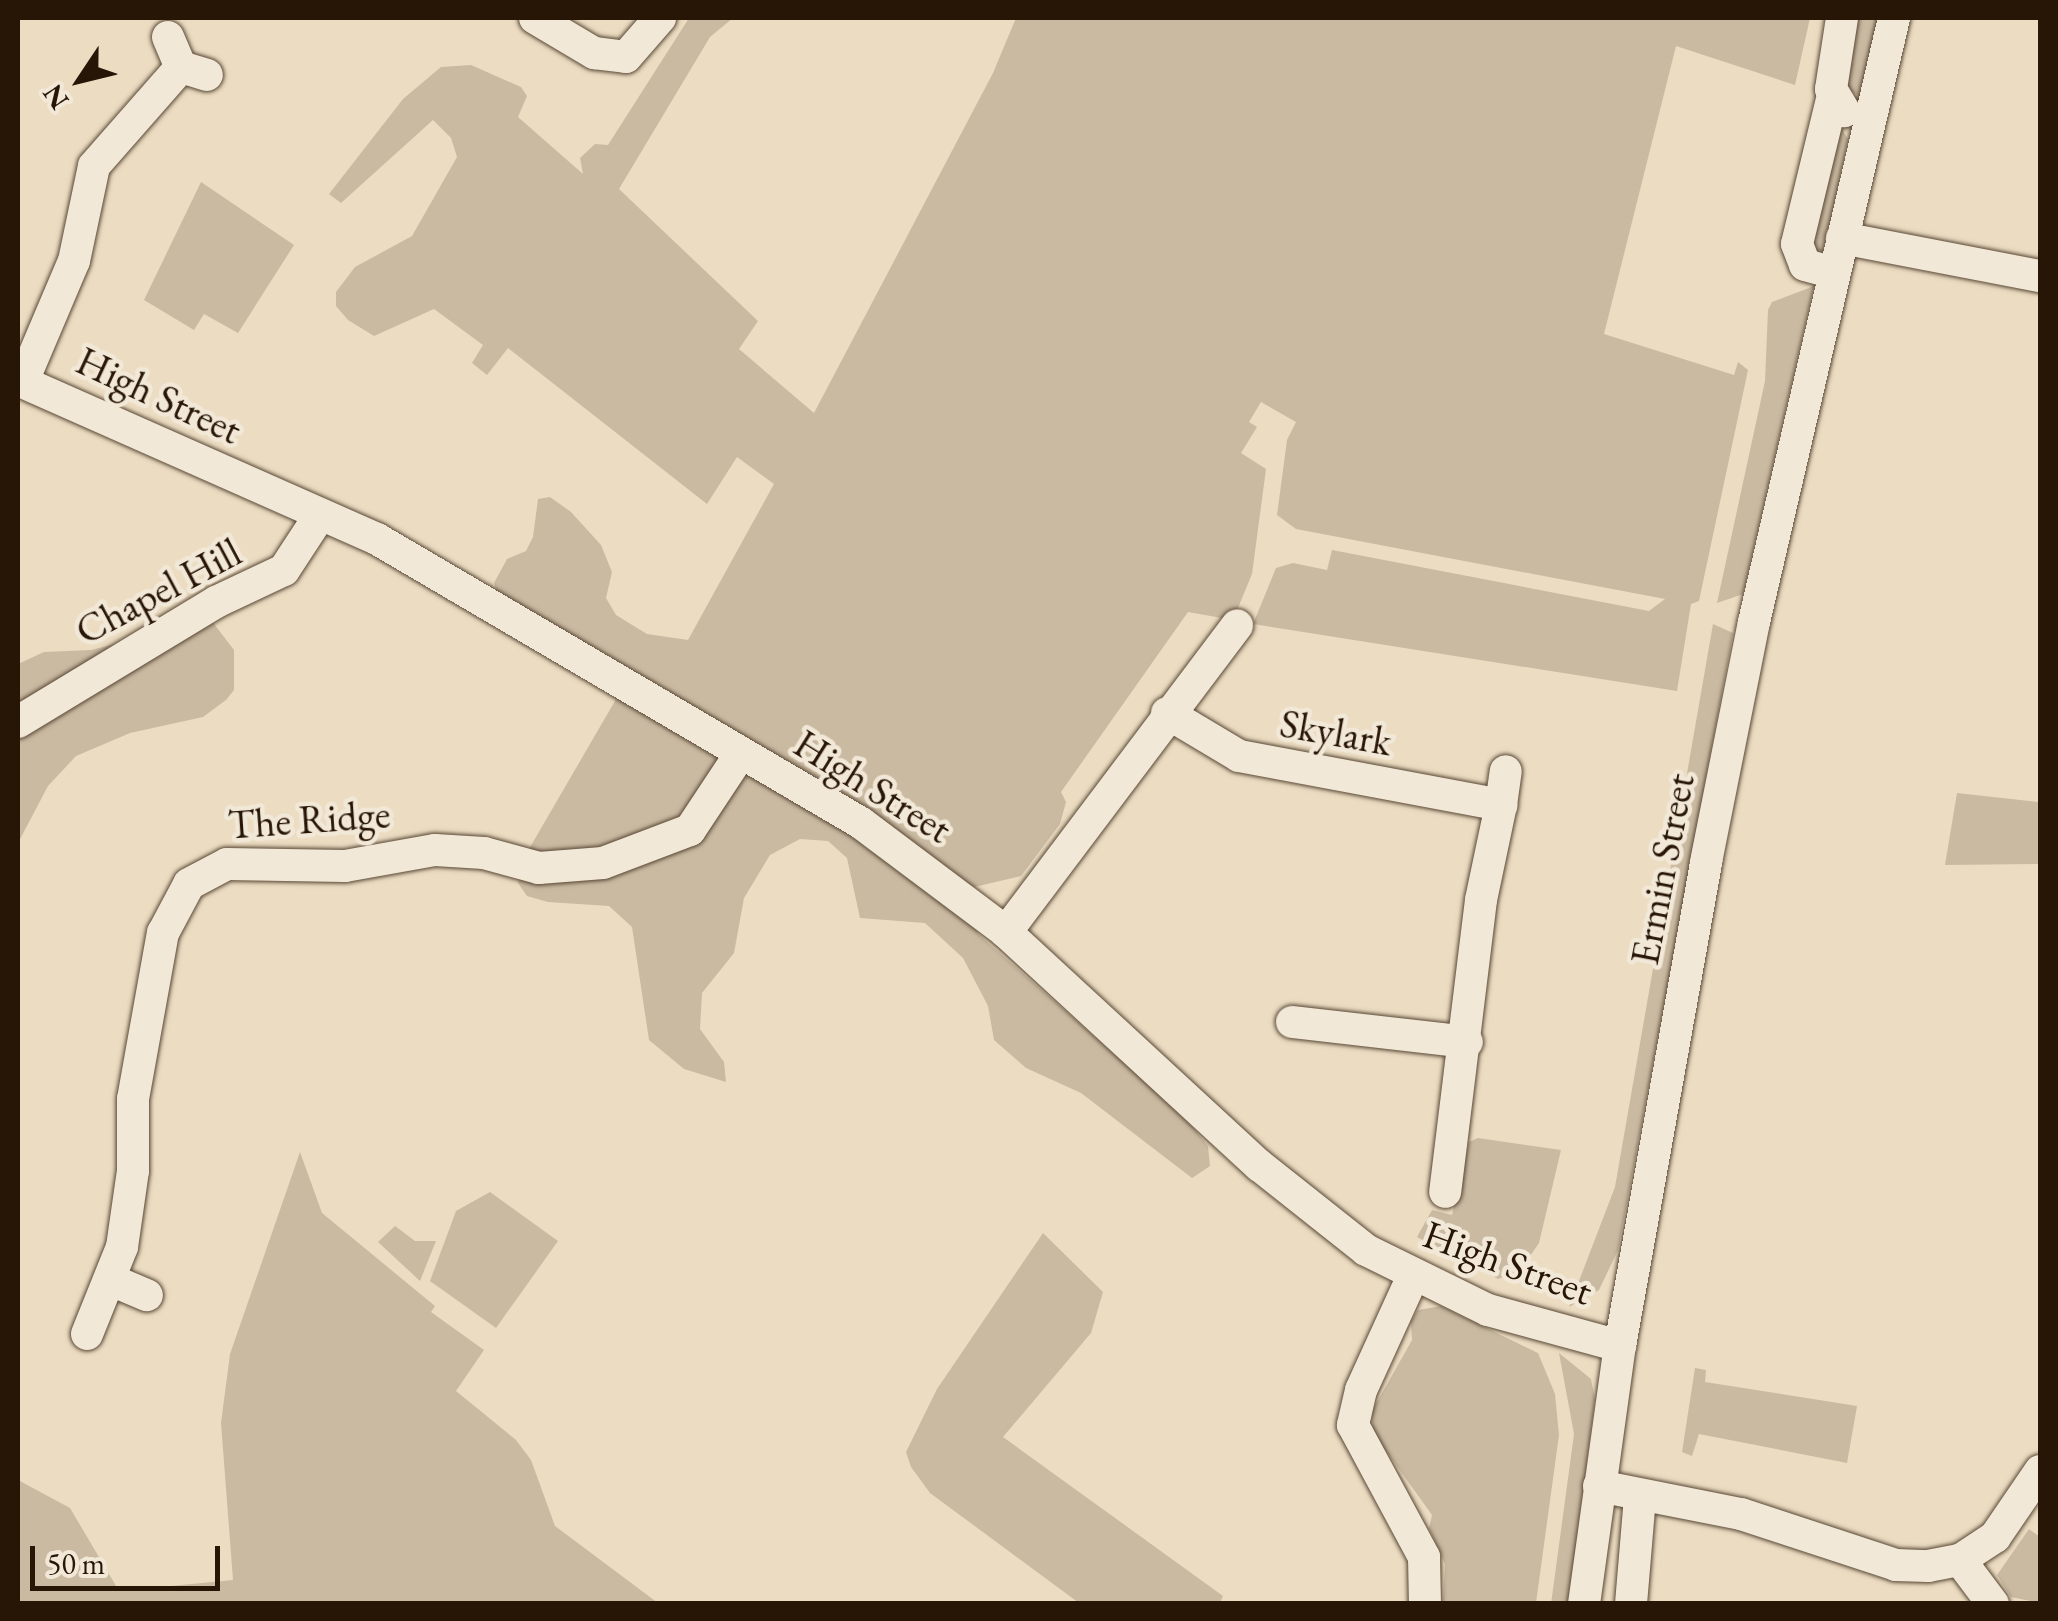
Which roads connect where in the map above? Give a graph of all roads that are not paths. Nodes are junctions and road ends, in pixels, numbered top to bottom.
1 (535, 18) edge
2 (660, 18) edge
3 (1842, 18) edge
4 (1894, 18) edge
5 (168, 37) dead end
6 (1833, 95) junction
7 (1869, 127) junction
8 (1842, 238) junction
9 (1834, 273) junction
10 (2040, 276) edge
11 (20, 380) edge
12 (320, 514) junction
13 (1237, 625) dead end
14 (1168, 713) junction
15 (18, 722) edge
16 (739, 756) junction
17 (1506, 770) dead end
18 (1501, 804) junction
19 (1006, 932) junction
20 (1292, 1022) dead end
21 (1467, 1042) junction
22 (1444, 1192) dead end
23 (1413, 1276) junction
24 (111, 1280) junction
25 (146, 1295) dead end
26 (87, 1334) dead end
27 (1620, 1346) junction
28 (2040, 1470) edge
29 (1600, 1486) junction
30 (1640, 1496) junction
31 (1960, 1560) junction
32 (1424, 1604) edge
33 (1584, 1604) edge
34 (1631, 1604) edge
35 (1993, 1604) edge

1 - 2 street
3 - 6 street
4 - 7 street, Ermin Street
5 - 11 street
6 - 7 street
6 - 9 street
7 - 8 street, Ermin Street
8 - 9 street, Ermin Street
8 - 10 street
9 - 27 street, Ermin Street
11 - 12 street, High Street
12 - 15 street, Chapel Hill
12 - 16 street, High Street
13 - 14 street
14 - 18 street, Skylark
14 - 19 street
16 - 19 street, High Street
16 - 24 street, The Ridge
17 - 18 street
18 - 21 street
19 - 23 street, High Street
20 - 21 street
21 - 22 street
23 - 27 street, High Street
23 - 32 street
24 - 25 street
24 - 26 street, The Ridge
27 - 29 street, Ermin Street
28 - 31 street
29 - 30 street
29 - 33 street, Ermin Street
30 - 31 street
30 - 34 street
31 - 35 street

